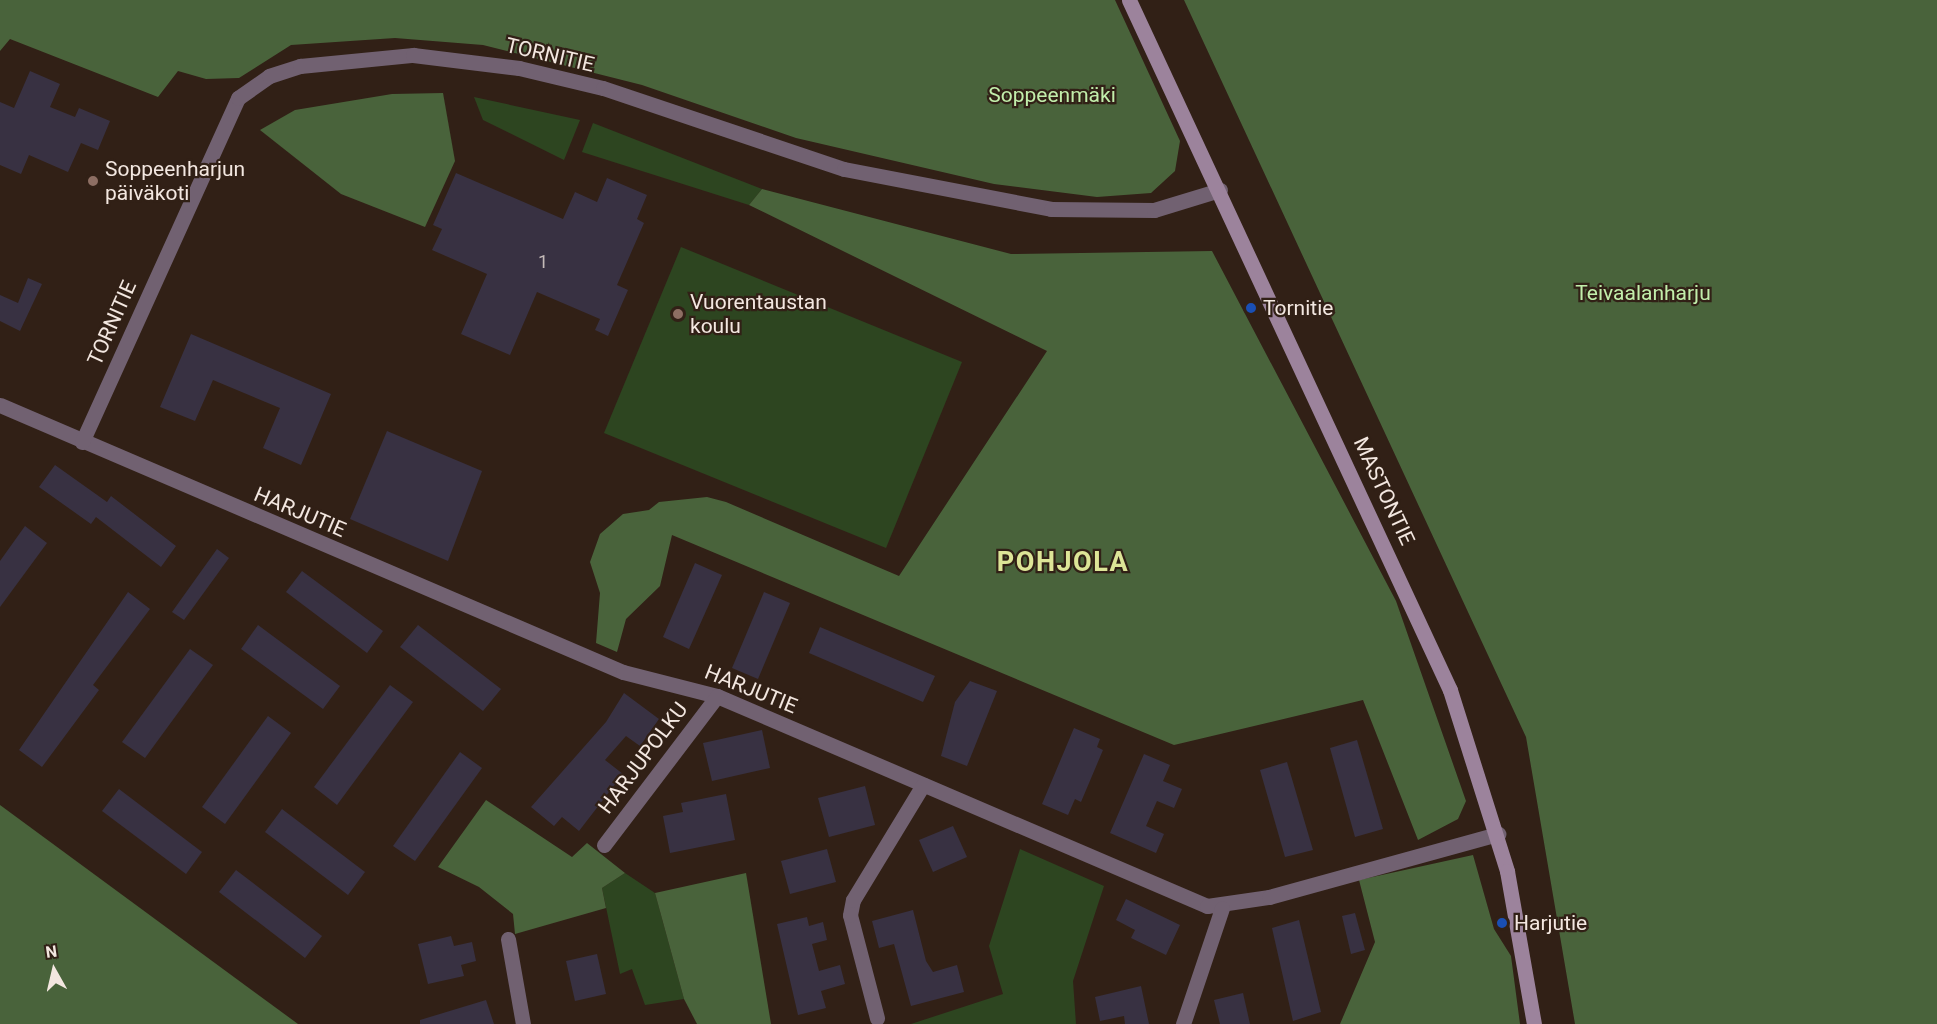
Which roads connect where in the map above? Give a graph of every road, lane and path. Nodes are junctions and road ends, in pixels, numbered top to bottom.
1 (1130, 0) edge
2 (1220, 190) junction
3 (0, 405) edge
4 (82, 442) junction
5 (717, 696) junction
6 (923, 785) junction
7 (1498, 834) junction
8 (604, 845) dead end
9 (1222, 908) junction
10 (508, 939) dead end
11 (877, 1018) dead end
12 (524, 1024) edge
13 (1183, 1024) edge
14 (1534, 1024) edge

1 - 2 main road, MASTONTIE
2 - 4 street, TORNITIE
2 - 7 main road, MASTONTIE
3 - 4 street, HARJUTIE
4 - 5 street, HARJUTIE
5 - 6 street, HARJUTIE
5 - 8 street, HARJUPOLKU
6 - 9 street, HARJUTIE
6 - 11 street
7 - 9 street
7 - 14 main road, MASTONTIE
9 - 13 street
10 - 12 street

